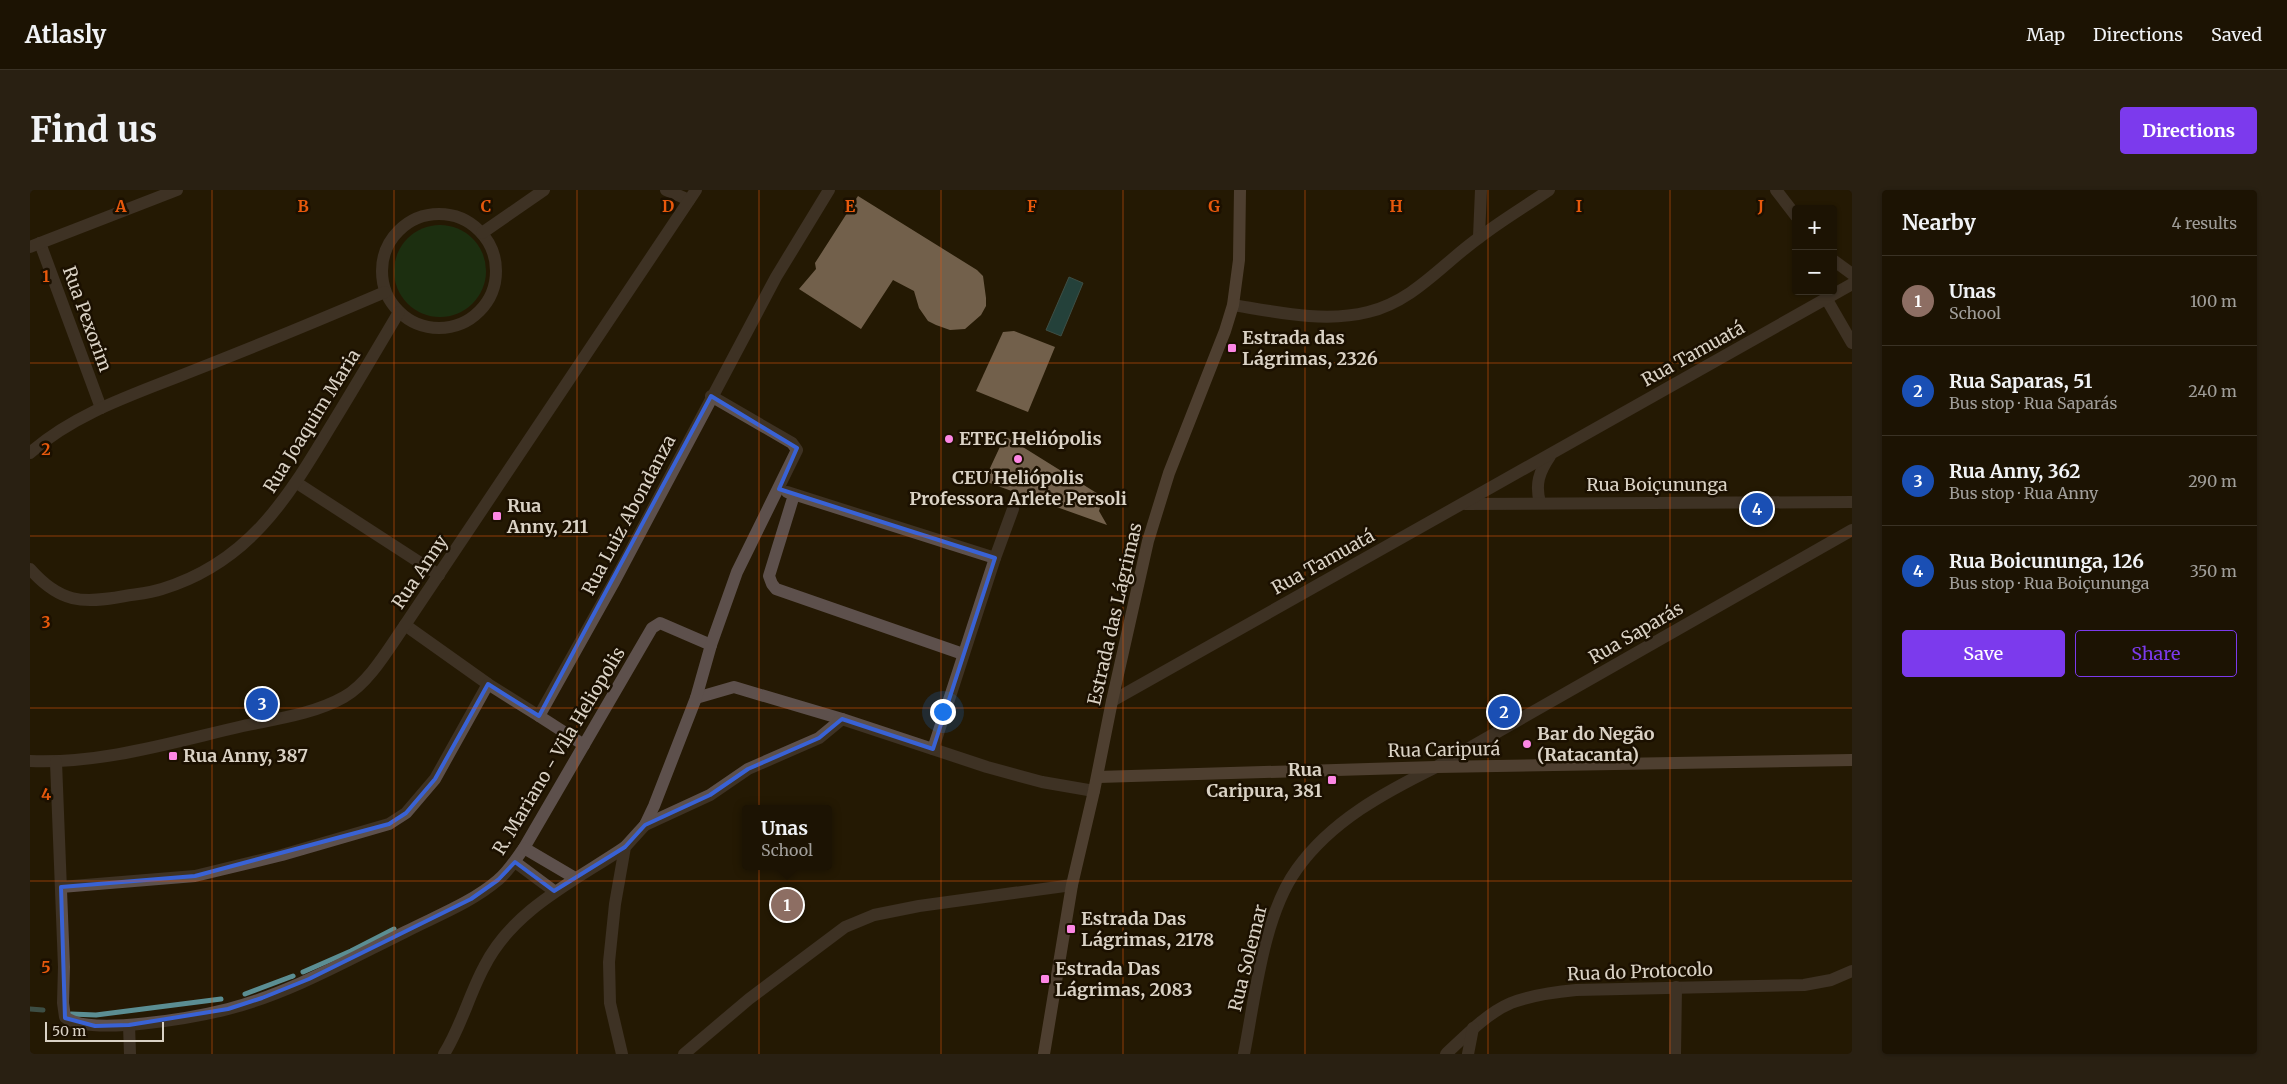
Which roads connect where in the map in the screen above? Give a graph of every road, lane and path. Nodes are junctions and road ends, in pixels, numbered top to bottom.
1 (177, 190) edge
2 (544, 190) edge
3 (666, 190) edge
4 (829, 190) edge
5 (1240, 190) edge
6 (1481, 190) edge
7 (1549, 190) edge
8 (1776, 190) edge
9 (692, 195) edge
10 (1792, 211) edge
11 (482, 233) junction
12 (1479, 237) junction
13 (35, 245) edge
14 (1837, 263) edge
15 (1852, 274) edge
16 (1852, 284) edge
17 (385, 292) junction
18 (1826, 298) junction
19 (1233, 305) junction
20 (399, 312) junction
21 (1852, 343) edge
22 (711, 396) junction
23 (101, 408) junction
24 (30, 453) edge
25 (1551, 454) junction
26 (297, 483) junction
27 (780, 489) junction
28 (794, 494) junction
29 (1852, 502) edge
30 (1462, 504) junction
31 (1540, 504) junction
32 (1014, 509) dead end
33 (1852, 530) edge
34 (995, 558) junction
35 (30, 569) edge
36 (439, 575) junction
37 (406, 625) junction
38 (711, 644) junction
39 (963, 654) junction
40 (488, 684) junction
41 (696, 698) junction
42 (1112, 701) junction
43 (539, 716) junction
44 (842, 719) junction
45 (584, 744) junction
46 (933, 749) junction
47 (1852, 760) edge
48 (30, 761) edge
49 (56, 762) junction
50 (1436, 767) junction
51 (1098, 777) junction
52 (1094, 792) junction
53 (646, 825) junction
54 (625, 847) junction
55 (524, 848) junction
56 (515, 862) junction
57 (575, 878) junction
58 (1072, 885) junction
59 (61, 887) junction
60 (554, 891) junction
61 (1852, 971) edge
62 (1676, 987) junction
63 (129, 1025) junction
64 (1473, 1028) junction
65 (130, 1054) edge
66 (444, 1054) edge
67 (622, 1054) edge
68 (684, 1054) edge
69 (1044, 1054) edge
70 (1244, 1054) edge
71 (1446, 1054) edge
72 (1468, 1054) edge
73 (1675, 1054) edge

1 - 13 street
2 - 11 street
3 - 9 street
4 - 22 street, Rua Luiz Abondanza
5 - 19 main road, Estrada das Lágrimas
6 - 12 street
7 - 12 street
8 - 10 street
9 - 36 street, Rua Anny
11 - 17 street
11 - 20 street
12 - 19 street
13 - 23 street, Rua Pexorim
14 - 15 street
16 - 18 street, Rua Tamuatá
17 - 20 street
17 - 23 street
18 - 21 street
18 - 25 street, Rua Tamuatá
19 - 42 main road, Estrada das Lágrimas
20 - 26 street, Rua Joaquim Maria
22 - 27 street
22 - 43 street, Rua Luiz Abondanza
23 - 24 street
25 - 30 street, Rua Tamuatá
25 - 31 street
26 - 35 street, Rua Joaquim Maria
26 - 36 street
27 - 28 street
27 - 38 street
28 - 34 street
28 - 39 street
29 - 31 street, Rua Boiçununga
30 - 31 street, Rua Boiçununga
30 - 42 street, Rua Tamuatá
32 - 34 street
33 - 50 street, Rua Saparás
34 - 39 street
36 - 37 street, Rua Anny
37 - 40 street
37 - 49 street, Rua Anny
38 - 41 street
38 - 45 street, R. Mariano - Vila Heliopolis
39 - 46 street
40 - 43 street
40 - 59 street
41 - 44 street
41 - 53 street
42 - 51 main road, Estrada das Lágrimas
43 - 45 street
44 - 46 street
44 - 53 street
45 - 55 street, R. Mariano - Vila Heliopolis
46 - 52 street
47 - 50 main road, Rua Caripurá
48 - 49 street, Rua Anny
49 - 59 street
50 - 51 main road, Rua Caripurá
50 - 70 street, Rua Solemar
51 - 52 main road, Estrada das Lágrimas
52 - 58 main road, Estrada das Lágrimas
53 - 54 street
54 - 57 street
54 - 67 street
55 - 56 street, R. Mariano - Vila Heliopolis
55 - 57 street
56 - 60 street
56 - 63 street, R. Mariano - Vila Heliopolis
57 - 60 street
58 - 68 street
58 - 69 main road, Estrada das Lágrimas
59 - 63 street, R. Mariano - Vila Heliopolis
60 - 66 street
61 - 62 street, Rua do Protocolo
62 - 64 street, Rua do Protocolo
62 - 73 street
63 - 65 street
64 - 71 street, Rua do Protocolo
64 - 72 street

